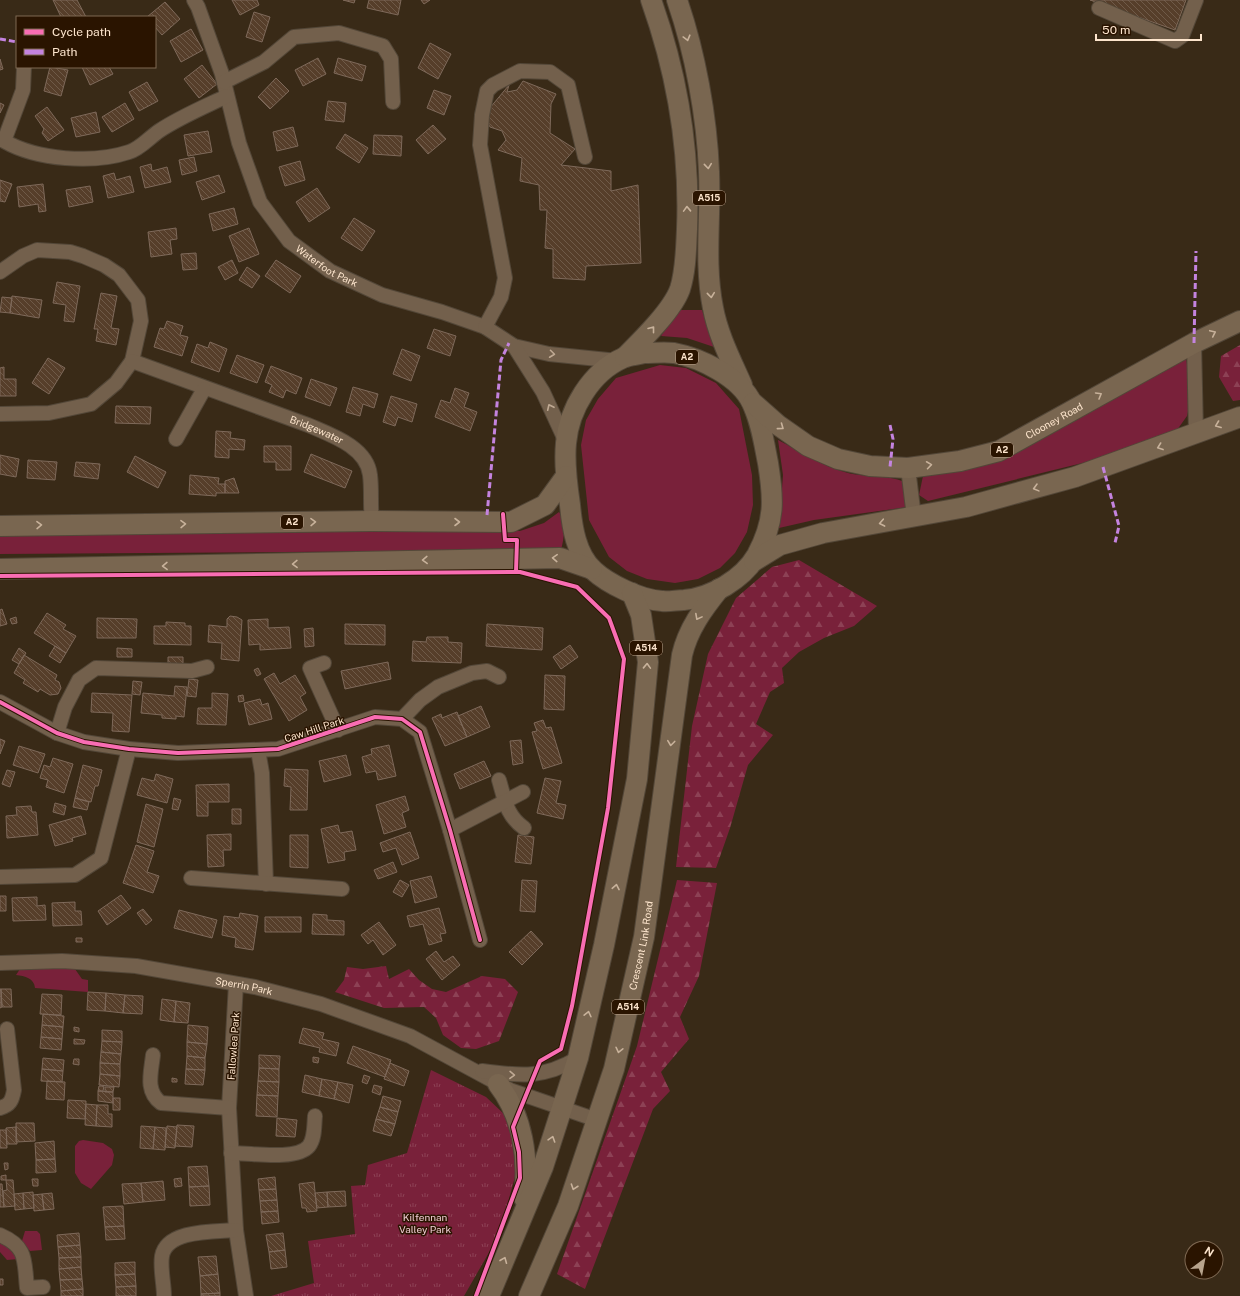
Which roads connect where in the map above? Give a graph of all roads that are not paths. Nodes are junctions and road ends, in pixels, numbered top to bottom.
1 (194, 0) edge
2 (652, 0) edge
3 (677, 0) edge
4 (1196, 0) edge
5 (1099, 8) dead end
6 (24, 68) edge
7 (224, 82) junction
8 (227, 96) junction
9 (392, 102) dead end
10 (585, 156) dead end
11 (0, 272) edge
12 (1240, 321) edge
13 (485, 327) junction
14 (1194, 343) junction
15 (514, 346) junction
16 (621, 359) junction
17 (132, 361) junction
18 (204, 389) junction
19 (749, 397) junction
20 (0, 414) edge
21 (1240, 417) edge
22 (1196, 433) junction
23 (176, 439) dead end
24 (566, 442) junction
25 (908, 468) junction
26 (566, 476) junction
27 (914, 517) junction
28 (372, 521) junction
29 (0, 526) edge
30 (754, 561) junction
31 (0, 569) edge
32 (592, 569) junction
33 (719, 589) junction
34 (632, 593) junction
35 (324, 663) dead end
36 (207, 667) dead end
37 (499, 677) dead end
38 (0, 702) edge
39 (402, 719) junction
40 (338, 730) junction
41 (57, 733) junction
42 (129, 749) junction
43 (258, 750) junction
44 (499, 780) dead end
45 (524, 792) dead end
46 (505, 801) junction
47 (524, 828) dead end
48 (450, 830) junction
49 (0, 877) edge
50 (192, 878) dead end
51 (266, 884) junction
52 (342, 889) dead end
53 (480, 940) dead end
54 (0, 963) edge
55 (236, 984) junction
56 (8, 1029) dead end
57 (153, 1055) dead end
58 (578, 1058) junction
59 (474, 1070) junction
60 (498, 1084) junction
61 (0, 1108) edge
62 (229, 1108) junction
63 (562, 1108) junction
64 (315, 1116) dead end
65 (597, 1120) junction
66 (230, 1153) junction
67 (520, 1221) junction
68 (236, 1230) junction
69 (0, 1235) edge
70 (43, 1287) dead end
71 (164, 1296) edge
72 (246, 1296) edge
73 (489, 1296) edge
74 (529, 1296) edge

1 - 7 street, Waterfoot Park
16 -> 2 highway, A515
3 -> 19 highway, A515
4 - 5 street
6 - 8 street
7 - 8 street, Waterfoot Park
7 - 9 street
8 - 13 street, Waterfoot Park
10 - 13 street
11 - 17 street
14 -> 12 highway, Clooney Road / A2
13 - 15 street, Waterfoot Park
14 - 22 street
25 -> 14 highway, Clooney Road / A2
15 -> 16 street, Waterfoot Park
24 -> 15 street, Waterfoot Park
16 - 19 highway, A2
16 - 24 highway, A2
17 - 18 street, Bridgewater
17 - 20 street
18 - 23 street
18 - 28 street, Bridgewater
19 -> 25 highway, Clooney Road / A2
19 - 30 highway
21 -> 22 highway
22 -> 27 highway
24 - 26 highway, A2
25 - 27 street
28 -> 26 highway, A2
26 - 32 highway, A2
27 -> 30 highway
29 -> 28 highway, A2
30 - 33 highway, A514
32 -> 31 highway, A2
32 - 34 highway, A2
33 - 34 highway, A2
33 -> 65 highway, Crescent Link Road / A514
58 -> 34 highway, A514
35 - 40 street, Caw Hill Park
36 - 41 street
37 - 39 street
38 - 41 street, Caw Hill Park
39 - 40 street, Caw Hill Park
39 - 48 street
40 - 43 street, Caw Hill Park
41 - 42 street, Caw Hill Park
42 - 43 street, Caw Hill Park
42 - 49 street
43 - 51 street
44 - 46 street
45 - 46 street
46 - 47 street
46 - 48 street
48 - 53 street
50 - 51 street
51 - 52 street
54 - 55 street, Sperrin Park
55 - 59 street, Sperrin Park
55 - 62 street, Fallowlea Park
56 - 61 street
57 - 62 street
59 -> 58 street, Sperrin Park
58 - 63 highway, A514
59 - 60 street, Sperrin Park
60 - 63 street, Sperrin Park
60 - 67 highway
62 - 66 street, Fallowlea Park
63 - 65 street, Sperrin Park
67 -> 63 highway, A514
64 - 66 street
65 -> 74 highway, Crescent Link Road / A514
66 - 68 street, Fallowlea Park
73 -> 67 highway, A514
68 - 71 street
68 - 72 street, Fallowlea Park
69 - 70 street

